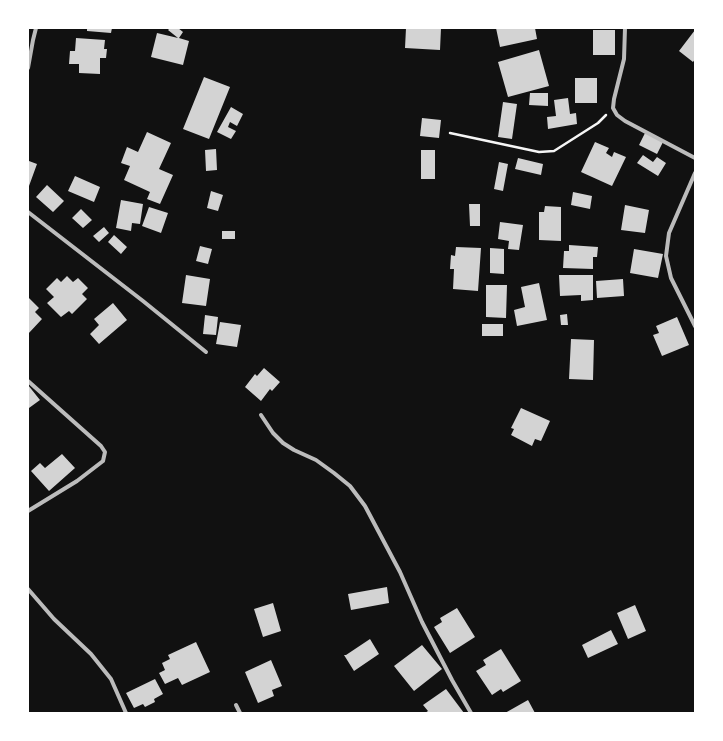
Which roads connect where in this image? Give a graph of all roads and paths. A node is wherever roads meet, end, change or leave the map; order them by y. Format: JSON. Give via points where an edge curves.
{"nodes":[{"id":1,"x":36,"y":28,"type":"edge"},
{"id":2,"x":625,"y":28,"type":"edge"},
{"id":3,"x":28,"y":68,"type":"edge"},
{"id":4,"x":613,"y":108,"type":"junction"},
{"id":5,"x":450,"y":133,"type":"dead end"},
{"id":6,"x":695,"y":158,"type":"edge"},
{"id":7,"x":695,"y":173,"type":"edge"},
{"id":8,"x":28,"y":212,"type":"edge"},
{"id":9,"x":695,"y":326,"type":"edge"},
{"id":10,"x":206,"y":352,"type":"dead end"},
{"id":11,"x":28,"y":381,"type":"edge"},
{"id":12,"x":261,"y":415,"type":"dead end"},
{"id":13,"x":28,"y":511,"type":"edge"},
{"id":14,"x":28,"y":589,"type":"edge"},
{"id":15,"x":236,"y":705,"type":"dead end"},
{"id":16,"x":126,"y":713,"type":"edge"},
{"id":17,"x":240,"y":713,"type":"edge"},
{"id":18,"x":472,"y":713,"type":"edge"}],
"edges":[{"from":1,"to":3,"type":"street"},
{"from":2,"to":4,"type":"street","via":[[624,60]]},
{"from":4,"to":5,"type":"path","via":[[598,123],[554,151],[539,152]]},
{"from":4,"to":6,"type":"street","via":[[625,121]]},
{"from":7,"to":9,"type":"street","via":[[669,233],[666,256],[671,278]]},
{"from":8,"to":10,"type":"street"},
{"from":11,"to":13,"type":"street","via":[[105,452],[103,461],[77,481]]},
{"from":12,"to":18,"type":"street","via":[[283,443],[316,460],[334,473],[350,486],[365,506],[400,572],[422,622]]},
{"from":14,"to":16,"type":"street","via":[[54,619],[91,654],[111,679]]},
{"from":15,"to":17,"type":"street"}]}
